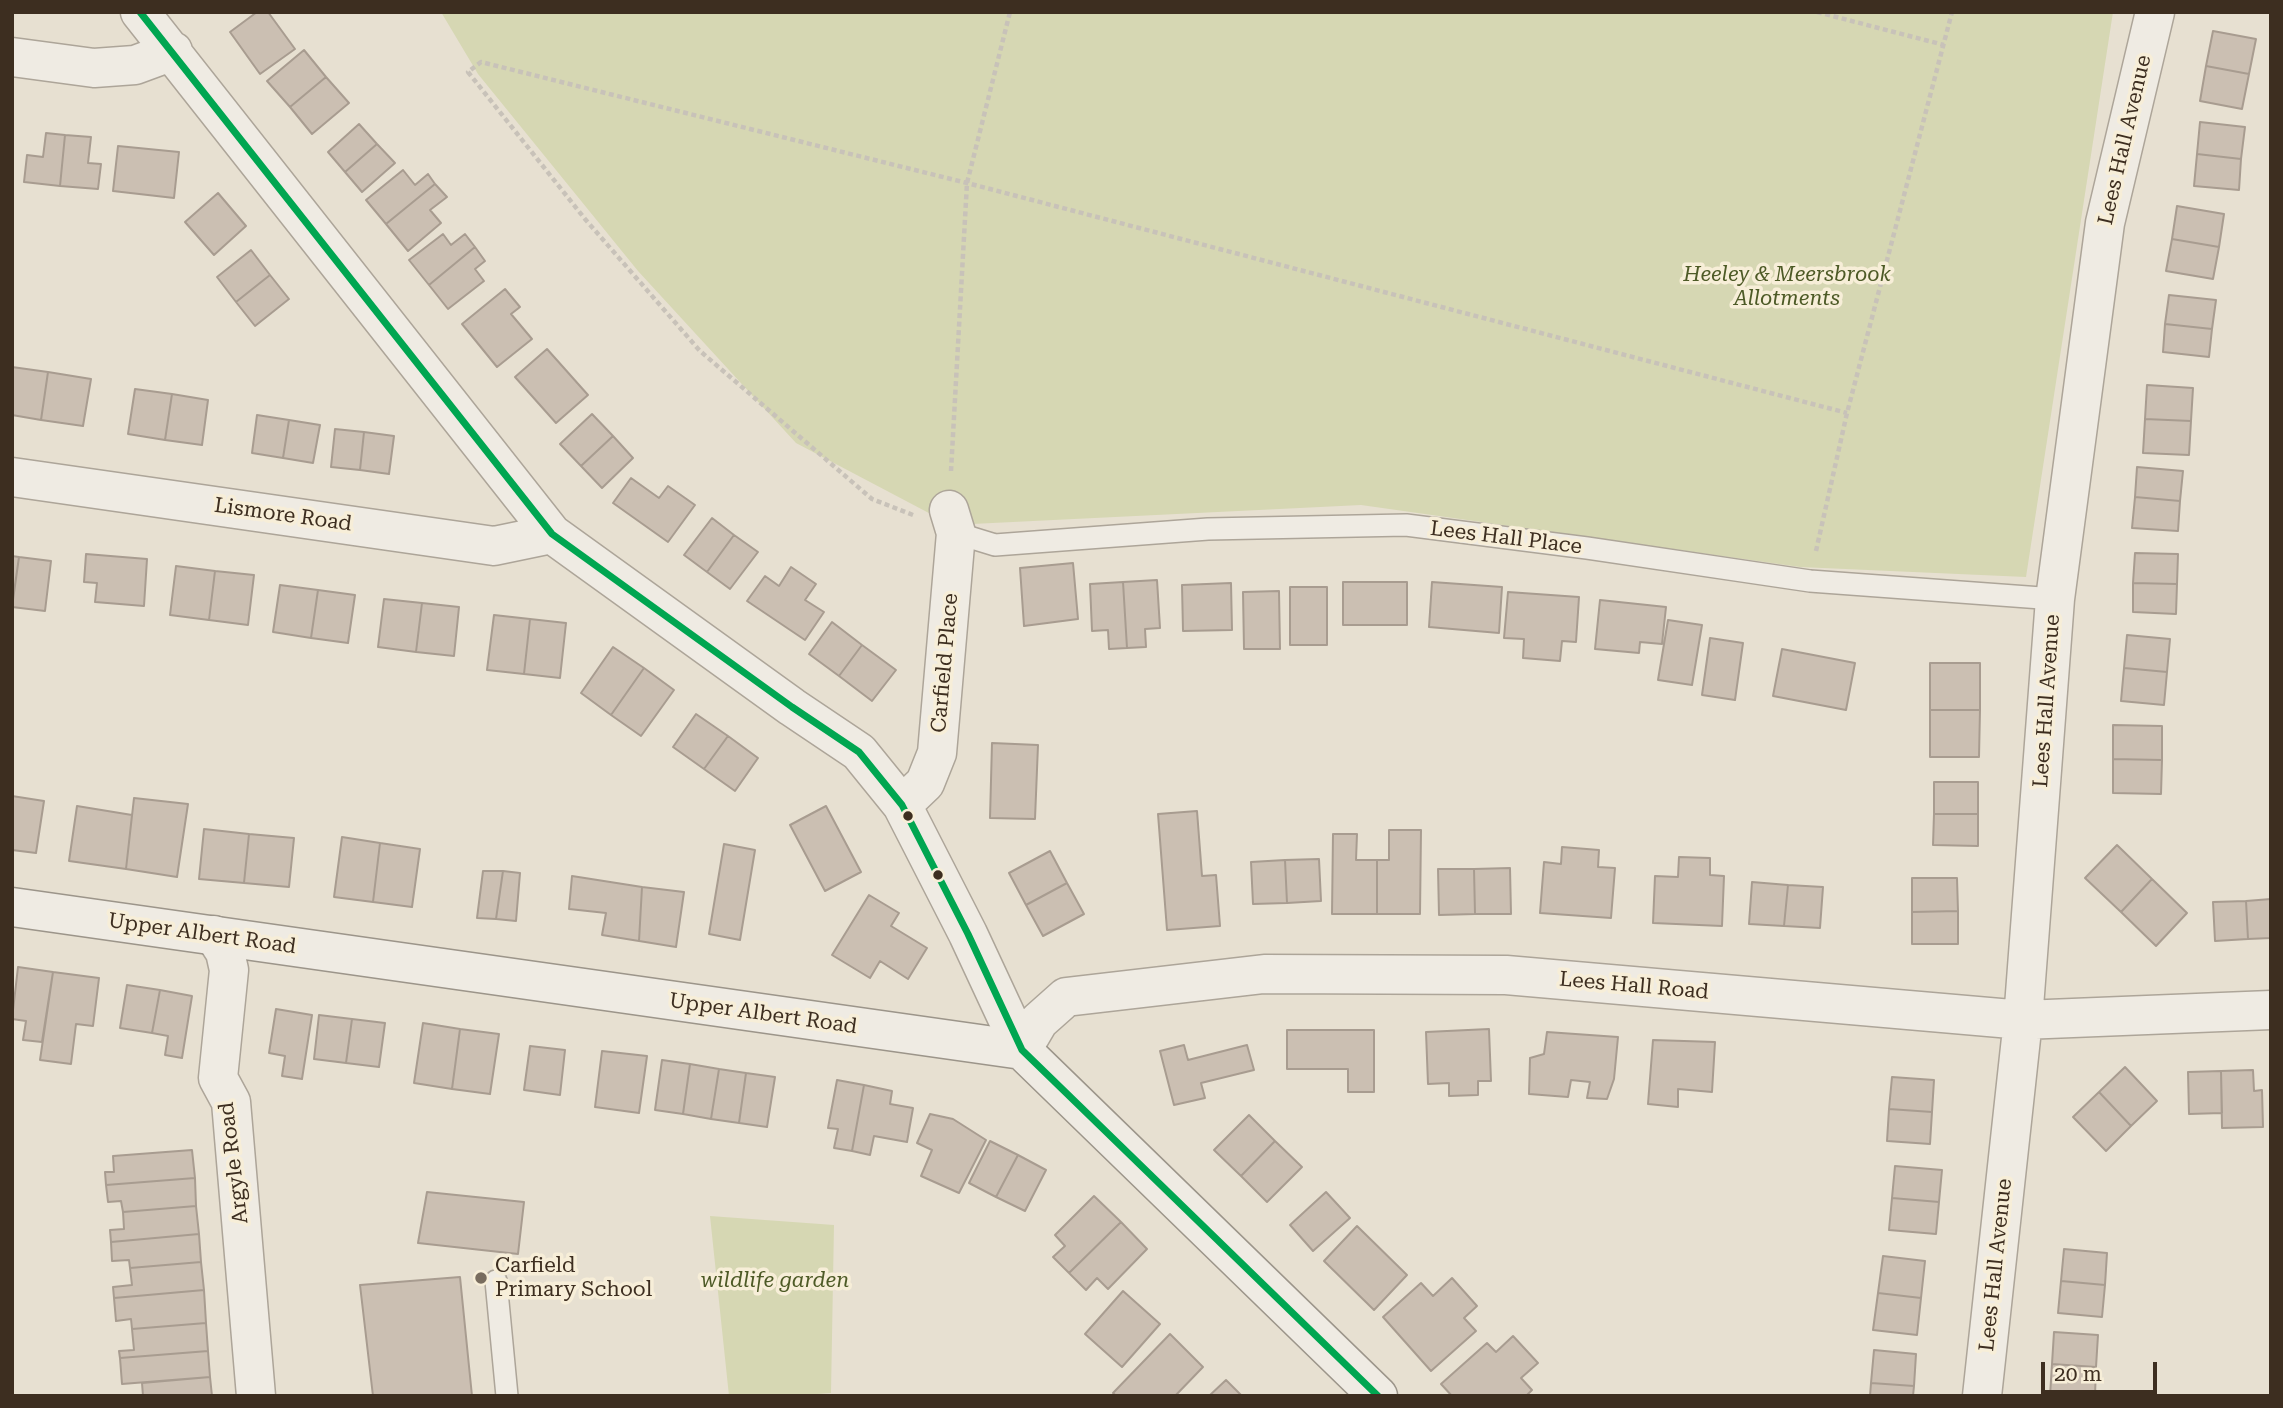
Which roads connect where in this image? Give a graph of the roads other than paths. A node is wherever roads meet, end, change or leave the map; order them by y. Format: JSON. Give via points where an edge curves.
{"nodes":[{"id":1,"x":141,"y":12,"type":"edge"},
{"id":2,"x":2155,"y":12,"type":"edge"},
{"id":3,"x":173,"y":51,"type":"junction"},
{"id":4,"x":12,"y":57,"type":"edge"},
{"id":5,"x":12,"y":477,"type":"edge"},
{"id":6,"x":952,"y":521,"type":"joint"},
{"id":7,"x":552,"y":534,"type":"junction"},
{"id":8,"x":2055,"y":599,"type":"junction"},
{"id":9,"x":902,"y":805,"type":"junction"},
{"id":10,"x":12,"y":907,"type":"edge"},
{"id":11,"x":214,"y":935,"type":"junction"},
{"id":12,"x":2271,"y":1010,"type":"edge"},
{"id":13,"x":2023,"y":1020,"type":"junction"},
{"id":14,"x":1022,"y":1050,"type":"junction"},
{"id":15,"x":496,"y":1280,"type":"dead end"},
{"id":16,"x":256,"y":1396,"type":"edge"},
{"id":17,"x":507,"y":1396,"type":"edge"},
{"id":18,"x":1378,"y":1396,"type":"edge"},
{"id":19,"x":1982,"y":1396,"type":"edge"}],
"edges":[{"from":1,"to":3,"type":"street"},
{"from":2,"to":8,"type":"street","name":"Lees Hall Avenue","via":[[2105,223]]},
{"from":3,"to":4,"type":"street","via":[[135,65],[94,68]]},
{"from":3,"to":7,"type":"street"},
{"from":5,"to":7,"type":"street","name":"Lismore Road","via":[[494,546]]},
{"from":6,"to":8,"type":"lane","name":"Lees Hall Place","via":[[995,545],[1208,528],[1406,525],[1810,581]]},
{"from":6,"to":9,"type":"street","name":"Carfield Place","via":[[937,753],[925,783]]},
{"from":7,"to":9,"type":"street","via":[[859,752]]},
{"from":8,"to":13,"type":"street","name":"Lees Hall Avenue"},
{"from":9,"to":14,"type":"street"},
{"from":10,"to":11,"type":"street","name":"Upper Albert Road"},
{"from":11,"to":14,"type":"street","name":"Upper Albert Road"},
{"from":11,"to":16,"type":"street","name":"Argyle Road","via":[[229,970],[218,1078],[231,1102]]},
{"from":12,"to":13,"type":"street","name":"Lees Hall Road"},
{"from":13,"to":14,"type":"street","name":"Lees Hall Road","via":[[1506,975],[1264,974],[1066,997],[1039,1021]]},
{"from":13,"to":19,"type":"street","name":"Lees Hall Avenue"},
{"from":14,"to":18,"type":"street"},
{"from":15,"to":17,"type":"lane"}]}
